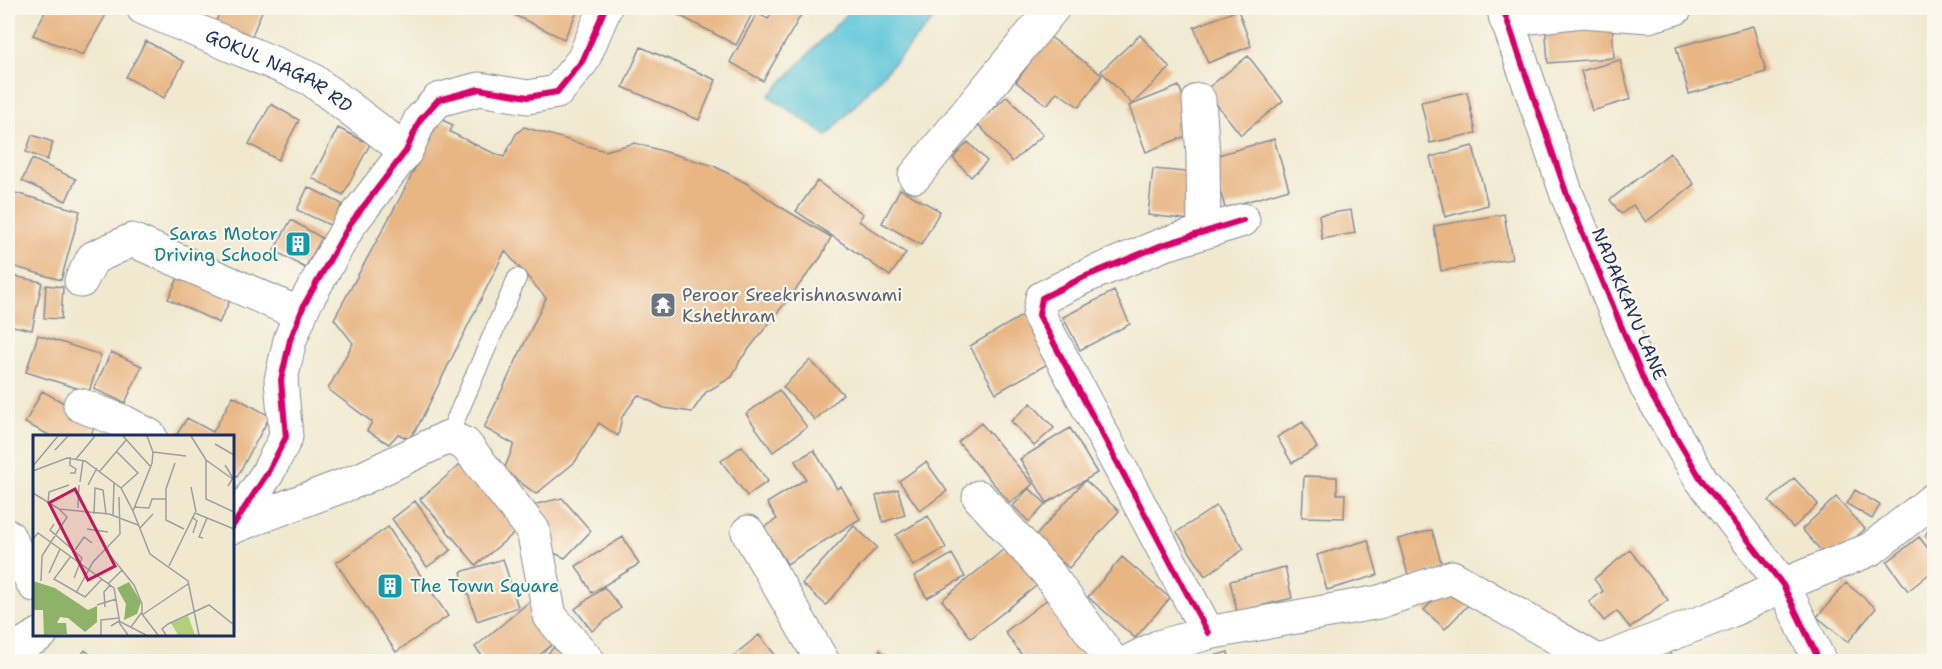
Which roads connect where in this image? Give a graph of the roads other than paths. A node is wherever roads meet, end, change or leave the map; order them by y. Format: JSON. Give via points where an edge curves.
{"nodes":[{"id":1,"x":605,"y":8,"type":"edge"},
{"id":2,"x":1053,"y":8,"type":"edge"},
{"id":3,"x":1676,"y":8,"type":"edge"},
{"id":4,"x":158,"y":10,"type":"edge"},
{"id":5,"x":1504,"y":14,"type":"edge"},
{"id":6,"x":1199,"y":100,"type":"dead end"},
{"id":7,"x":406,"y":151,"type":"junction"},
{"id":8,"x":915,"y":176,"type":"dead end"},
{"id":9,"x":1243,"y":220,"type":"dead end"},
{"id":10,"x":1204,"y":232,"type":"junction"},
{"id":11,"x":517,"y":278,"type":"dead end"},
{"id":12,"x":81,"y":281,"type":"dead end"},
{"id":13,"x":300,"y":314,"type":"junction"},
{"id":14,"x":80,"y":405,"type":"dead end"},
{"id":15,"x":148,"y":435,"type":"edge"},
{"id":16,"x":448,"y":437,"type":"junction"},
{"id":17,"x":244,"y":488,"type":"edge"},
{"id":18,"x":979,"y":497,"type":"dead end"},
{"id":19,"x":1935,"y":499,"type":"edge"},
{"id":20,"x":234,"y":527,"type":"edge"},
{"id":21,"x":748,"y":532,"type":"dead end"},
{"id":22,"x":8,"y":536,"type":"edge"},
{"id":23,"x":33,"y":583,"type":"edge"},
{"id":24,"x":1783,"y":585,"type":"junction"},
{"id":25,"x":1208,"y":633,"type":"junction"},
{"id":26,"x":38,"y":636,"type":"edge"},
{"id":27,"x":8,"y":653,"type":"edge"},
{"id":28,"x":589,"y":662,"type":"edge"},
{"id":29,"x":823,"y":662,"type":"edge"},
{"id":30,"x":1113,"y":662,"type":"edge"},
{"id":31,"x":1128,"y":662,"type":"edge"},
{"id":32,"x":1599,"y":662,"type":"edge"},
{"id":33,"x":1820,"y":662,"type":"edge"}],
"edges":[{"from":1,"to":7,"type":"street","via":[[584,60],[557,92],[528,97],[478,89],[438,100],[420,120]]},
{"from":2,"to":8,"type":"street"},
{"from":3,"to":5,"type":"street","via":[[1649,16],[1582,11]]},
{"from":4,"to":7,"type":"street","name":"GOKUL NAGAR RD","via":[[311,79]]},
{"from":5,"to":24,"type":"street","name":"NADAKKAVU LANE","via":[[1567,195],[1646,386],[1701,479]]},
{"from":6,"to":10,"type":"street"},
{"from":7,"to":13,"type":"street","via":[[350,224]]},
{"from":9,"to":10,"type":"street"},
{"from":10,"to":25,"type":"street","via":[[1162,245],[1067,285],[1042,298],[1039,315]]},
{"from":11,"to":16,"type":"lane"},
{"from":12,"to":13,"type":"street","via":[[93,258],[132,240]]},
{"from":13,"to":17,"type":"street","via":[[281,380],[286,437]]},
{"from":14,"to":15,"type":"street"},
{"from":16,"to":20,"type":"street","via":[[361,479]]},
{"from":16,"to":28,"type":"street","via":[[465,444],[533,530],[550,616]]},
{"from":17,"to":20,"type":"street"},
{"from":18,"to":30,"type":"street","via":[[1048,573]]},
{"from":19,"to":24,"type":"street","via":[[1871,549]]},
{"from":21,"to":29,"type":"street"},
{"from":22,"to":23,"type":"street"},
{"from":24,"to":32,"type":"street","via":[[1728,612]]},
{"from":24,"to":33,"type":"street","name":"NADAKKAVU LANE"},
{"from":25,"to":31,"type":"street","via":[[1158,647]]},
{"from":25,"to":32,"type":"street","via":[[1379,602],[1452,577]]},
{"from":26,"to":27,"type":"street"}]}
